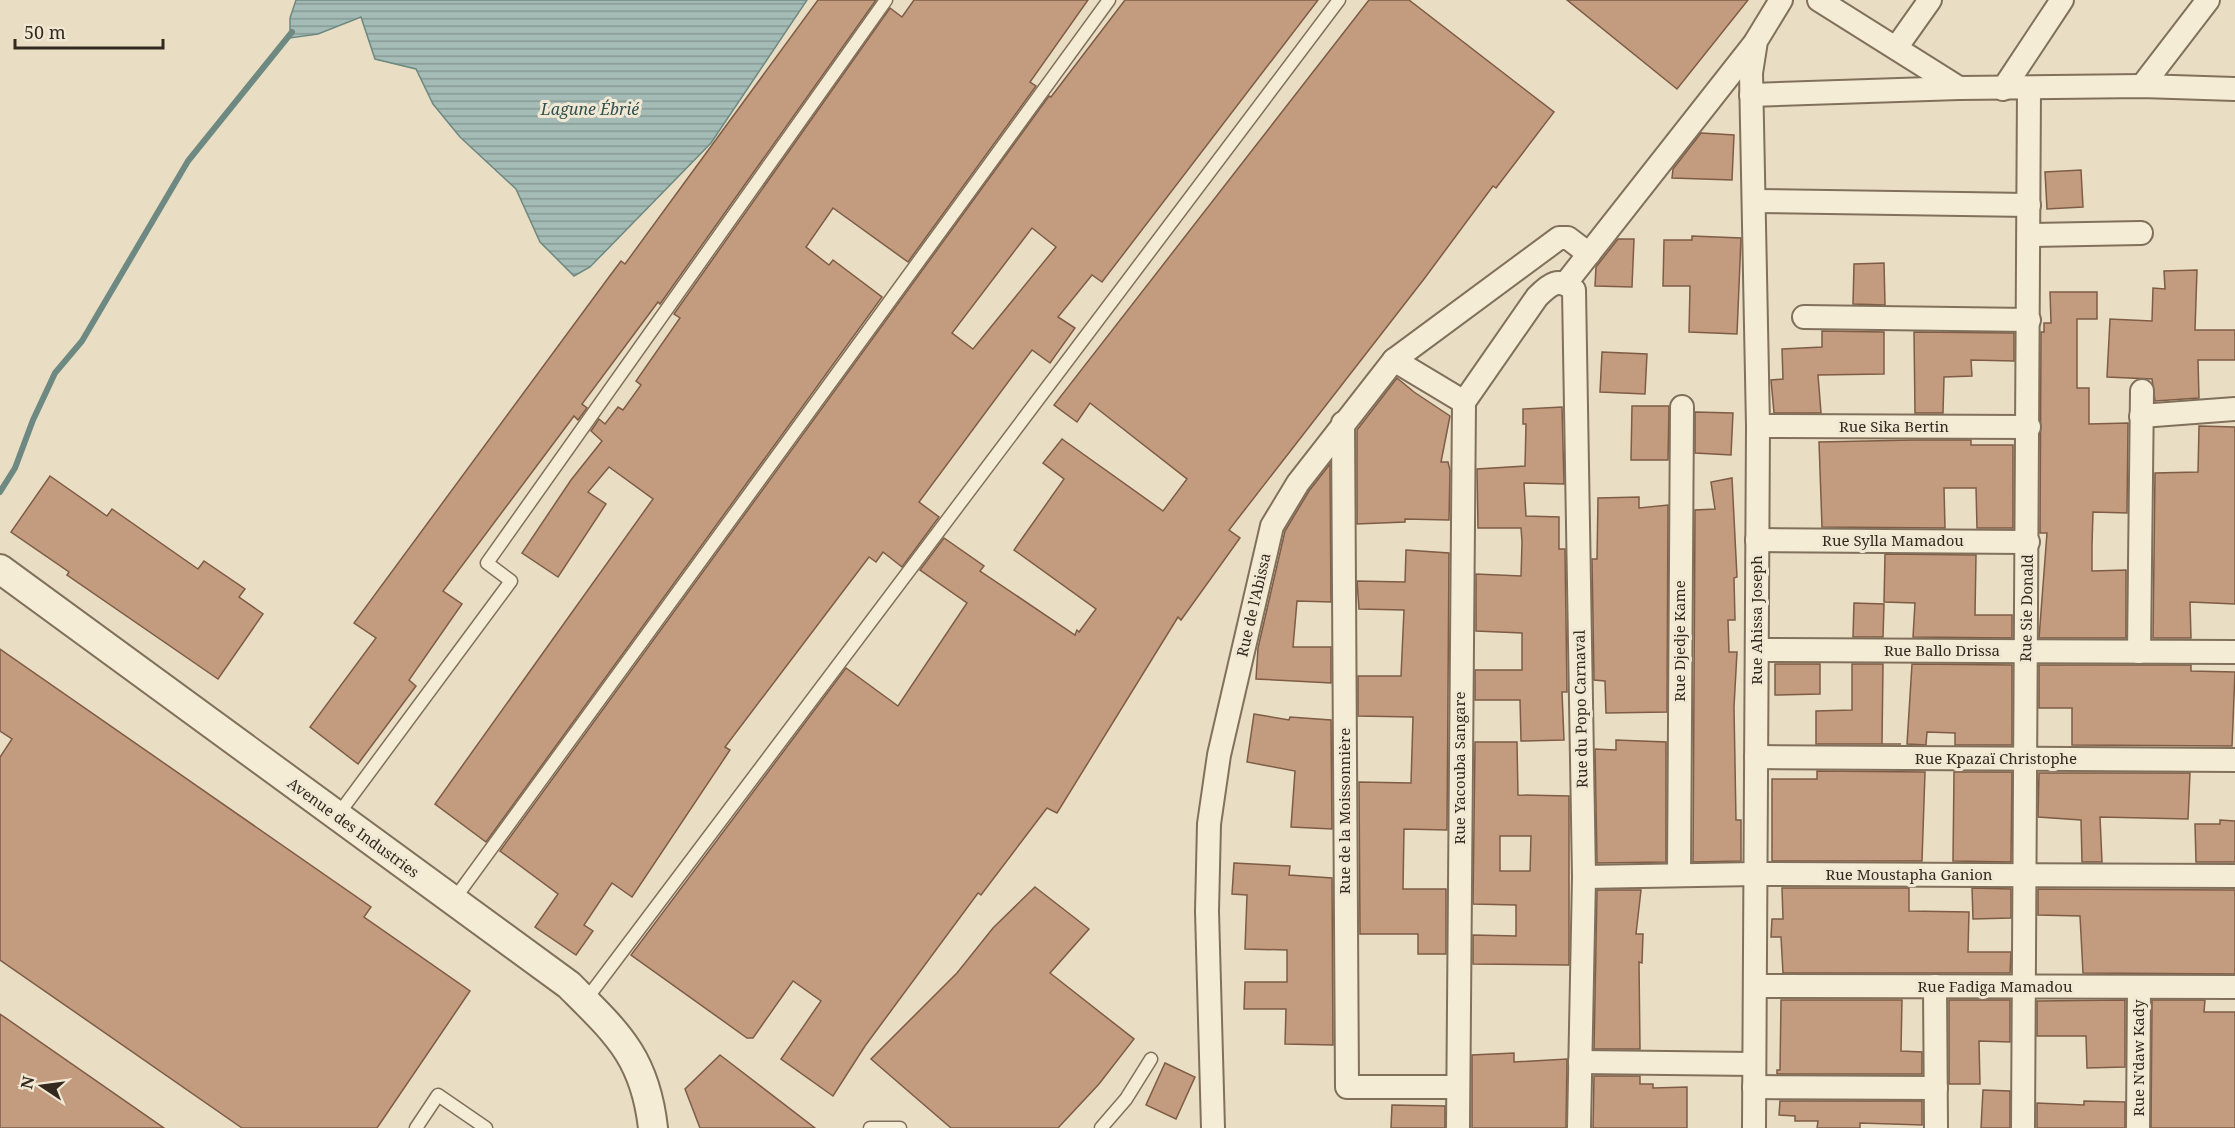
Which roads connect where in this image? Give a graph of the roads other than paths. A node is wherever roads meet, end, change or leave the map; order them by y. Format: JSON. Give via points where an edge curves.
{"nodes":[{"id":1,"x":886,"y":0,"type":"edge"},
{"id":2,"x":1109,"y":0,"type":"edge"},
{"id":3,"x":1339,"y":0,"type":"edge"},
{"id":4,"x":1781,"y":0,"type":"edge"},
{"id":5,"x":1819,"y":0,"type":"edge"},
{"id":6,"x":1930,"y":0,"type":"edge"},
{"id":7,"x":2062,"y":0,"type":"edge"},
{"id":8,"x":2208,"y":0,"type":"edge"},
{"id":9,"x":1756,"y":41,"type":"junction"},
{"id":10,"x":1896,"y":48,"type":"junction"},
{"id":11,"x":2142,"y":86,"type":"junction"},
{"id":12,"x":1959,"y":88,"type":"junction"},
{"id":13,"x":2003,"y":88,"type":"junction"},
{"id":14,"x":2029,"y":88,"type":"junction"},
{"id":15,"x":2235,"y":90,"type":"edge"},
{"id":16,"x":1751,"y":104,"type":"junction"},
{"id":17,"x":1755,"y":201,"type":"junction"},
{"id":18,"x":2029,"y":206,"type":"junction"},
{"id":19,"x":2141,"y":233,"type":"dead end"},
{"id":20,"x":2029,"y":235,"type":"junction"},
{"id":21,"x":1589,"y":254,"type":"junction"},
{"id":22,"x":1570,"y":287,"type":"junction"},
{"id":23,"x":1804,"y":317,"type":"dead end"},
{"id":24,"x":2029,"y":320,"type":"junction"},
{"id":25,"x":1394,"y":360,"type":"junction"},
{"id":26,"x":2142,"y":392,"type":"dead end"},
{"id":27,"x":1465,"y":405,"type":"junction"},
{"id":28,"x":1682,"y":407,"type":"dead end"},
{"id":29,"x":2235,"y":409,"type":"edge"},
{"id":30,"x":2141,"y":416,"type":"junction"},
{"id":31,"x":1343,"y":423,"type":"junction"},
{"id":32,"x":1758,"y":426,"type":"junction"},
{"id":33,"x":2029,"y":427,"type":"junction"},
{"id":34,"x":1757,"y":540,"type":"junction"},
{"id":35,"x":2028,"y":542,"type":"junction"},
{"id":36,"x":0,"y":569,"type":"edge"},
{"id":37,"x":1757,"y":650,"type":"junction"},
{"id":38,"x":2026,"y":651,"type":"junction"},
{"id":39,"x":2139,"y":652,"type":"junction"},
{"id":40,"x":2235,"y":652,"type":"edge"},
{"id":41,"x":1756,"y":757,"type":"junction"},
{"id":42,"x":2026,"y":759,"type":"junction"},
{"id":43,"x":2235,"y":760,"type":"edge"},
{"id":44,"x":337,"y":816,"type":"junction"},
{"id":45,"x":1755,"y":874,"type":"junction"},
{"id":46,"x":1679,"y":875,"type":"junction"},
{"id":47,"x":2025,"y":875,"type":"junction"},
{"id":48,"x":2235,"y":876,"type":"edge"},
{"id":49,"x":1584,"y":877,"type":"junction"},
{"id":50,"x":453,"y":901,"type":"junction"},
{"id":51,"x":1755,"y":986,"type":"junction"},
{"id":52,"x":1935,"y":987,"type":"junction"},
{"id":53,"x":2024,"y":987,"type":"junction"},
{"id":54,"x":2139,"y":987,"type":"junction"},
{"id":55,"x":2235,"y":987,"type":"edge"},
{"id":56,"x":585,"y":1001,"type":"junction"},
{"id":57,"x":1151,"y":1059,"type":"dead end"},
{"id":58,"x":1580,"y":1062,"type":"junction"},
{"id":59,"x":1754,"y":1075,"type":"junction"},
{"id":60,"x":1458,"y":1088,"type":"junction"},
{"id":61,"x":1936,"y":1088,"type":"junction"},
{"id":62,"x":416,"y":1128,"type":"edge"},
{"id":63,"x":486,"y":1128,"type":"edge"},
{"id":64,"x":653,"y":1128,"type":"edge"},
{"id":65,"x":870,"y":1128,"type":"edge"},
{"id":66,"x":900,"y":1128,"type":"edge"},
{"id":67,"x":1101,"y":1128,"type":"edge"},
{"id":68,"x":1213,"y":1128,"type":"edge"},
{"id":69,"x":1458,"y":1128,"type":"edge"},
{"id":70,"x":1579,"y":1128,"type":"edge"},
{"id":71,"x":1754,"y":1128,"type":"edge"},
{"id":72,"x":1936,"y":1128,"type":"edge"},
{"id":73,"x":2023,"y":1128,"type":"edge"},
{"id":74,"x":2138,"y":1128,"type":"edge"}],
"edges":[{"from":1,"to":44,"type":"lane","via":[[487,563],[511,581]]},
{"from":2,"to":50,"type":"lane"},
{"from":3,"to":56,"type":"lane"},
{"from":4,"to":9,"type":"street"},
{"from":5,"to":10,"type":"street"},
{"from":6,"to":10,"type":"street"},
{"from":7,"to":13,"type":"street"},
{"from":8,"to":11,"type":"street"},
{"from":9,"to":16,"type":"street","name":"Rue Ahissa Joseph"},
{"from":9,"to":21,"type":"street"},
{"from":10,"to":12,"type":"street"},
{"from":11,"to":14,"type":"street"},
{"from":11,"to":15,"type":"street"},
{"from":12,"to":13,"type":"street"},
{"from":12,"to":16,"type":"street"},
{"from":13,"to":14,"type":"street"},
{"from":14,"to":18,"type":"street","name":"Rue Sie Donald"},
{"from":16,"to":17,"type":"street","name":"Rue Ahissa Joseph"},
{"from":17,"to":18,"type":"street"},
{"from":17,"to":32,"type":"street","name":"Rue Ahissa Joseph"},
{"from":18,"to":20,"type":"street","name":"Rue Sie Donald"},
{"from":19,"to":20,"type":"street"},
{"from":20,"to":24,"type":"street","name":"Rue Sie Donald"},
{"from":21,"to":22,"type":"street"},
{"from":21,"to":25,"type":"street","name":"Rue de l'Abissa","via":[[1568,238],[1559,237]]},
{"from":22,"to":27,"type":"street","via":[[1550,284],[1538,297]]},
{"from":22,"to":49,"type":"street","name":"Rue du Popo Carnaval"},
{"from":23,"to":24,"type":"street"},
{"from":24,"to":33,"type":"street","name":"Rue Sie Donald"},
{"from":25,"to":27,"type":"street"},
{"from":25,"to":31,"type":"street","name":"Rue de l'Abissa"},
{"from":26,"to":30,"type":"street"},
{"from":27,"to":60,"type":"street","name":"Rue Yacouba Sangare"},
{"from":28,"to":46,"type":"street","name":"Rue Djedje Kame"},
{"from":29,"to":30,"type":"street"},
{"from":30,"to":39,"type":"street"},
{"from":31,"to":60,"type":"street","name":"Rue de la Moissonnière","via":[[1347,1086]]},
{"from":31,"to":68,"type":"street","name":"Rue de l'Abissa","via":[[1272,526],[1219,755],[1209,824],[1207,911]]},
{"from":32,"to":33,"type":"street","name":"Rue Sika Bertin"},
{"from":32,"to":34,"type":"street","name":"Rue Ahissa Joseph"},
{"from":33,"to":35,"type":"street","name":"Rue Sie Donald"},
{"from":34,"to":35,"type":"street","name":"Rue Sylla Mamadou"},
{"from":34,"to":37,"type":"street","name":"Rue Ahissa Joseph"},
{"from":35,"to":38,"type":"street","name":"Rue Sie Donald"},
{"from":36,"to":44,"type":"street","name":"Avenue des Industries"},
{"from":37,"to":38,"type":"street","name":"Rue Ballo Drissa"},
{"from":37,"to":41,"type":"street","name":"Rue Ahissa Joseph"},
{"from":38,"to":39,"type":"street","name":"Rue Ballo Drissa"},
{"from":38,"to":42,"type":"street","name":"Rue Sie Donald"},
{"from":39,"to":40,"type":"street","name":"Rue Ballo Drissa"},
{"from":41,"to":42,"type":"street","name":"Rue Kpazaï Christophe"},
{"from":41,"to":45,"type":"street","name":"Rue Ahissa Joseph"},
{"from":42,"to":43,"type":"street","name":"Rue Kpazaï Christophe"},
{"from":42,"to":47,"type":"street","name":"Rue Sie Donald"},
{"from":44,"to":50,"type":"street","name":"Avenue des Industries"},
{"from":45,"to":46,"type":"street","name":"Rue Moustapha Ganion"},
{"from":45,"to":47,"type":"street","name":"Rue Moustapha Ganion"},
{"from":45,"to":51,"type":"street","name":"Rue Ahissa Joseph"},
{"from":46,"to":49,"type":"street","name":"Rue Moustapha Ganion"},
{"from":47,"to":48,"type":"street","name":"Rue Moustapha Ganion"},
{"from":47,"to":53,"type":"street","name":"Rue Sie Donald"},
{"from":49,"to":58,"type":"street","name":"Rue du Popo Carnaval"},
{"from":50,"to":56,"type":"street","name":"Avenue des Industries"},
{"from":51,"to":52,"type":"street","name":"Rue Fadiga Mamadou"},
{"from":51,"to":59,"type":"street","name":"Rue Ahissa Joseph"},
{"from":52,"to":53,"type":"street","name":"Rue Fadiga Mamadou"},
{"from":52,"to":61,"type":"street"},
{"from":53,"to":54,"type":"street","name":"Rue Fadiga Mamadou"},
{"from":53,"to":73,"type":"street","name":"Rue Sie Donald"},
{"from":54,"to":55,"type":"street","name":"Rue Fadiga Mamadou"},
{"from":54,"to":74,"type":"street","name":"Rue N'daw Kady"},
{"from":56,"to":64,"type":"street","name":"Avenue des Industries","via":[[610,1026],[639,1067]]},
{"from":57,"to":67,"type":"lane","via":[[1126,1099]]},
{"from":58,"to":59,"type":"street"},
{"from":58,"to":70,"type":"street","name":"Rue du Popo Carnaval"},
{"from":59,"to":61,"type":"street"},
{"from":59,"to":71,"type":"street","name":"Rue Ahissa Joseph"},
{"from":60,"to":69,"type":"street","name":"Rue Yacouba Sangare"},
{"from":61,"to":72,"type":"street"},
{"from":62,"to":63,"type":"lane","via":[[438,1095]]},
{"from":65,"to":66,"type":"lane"}]}
